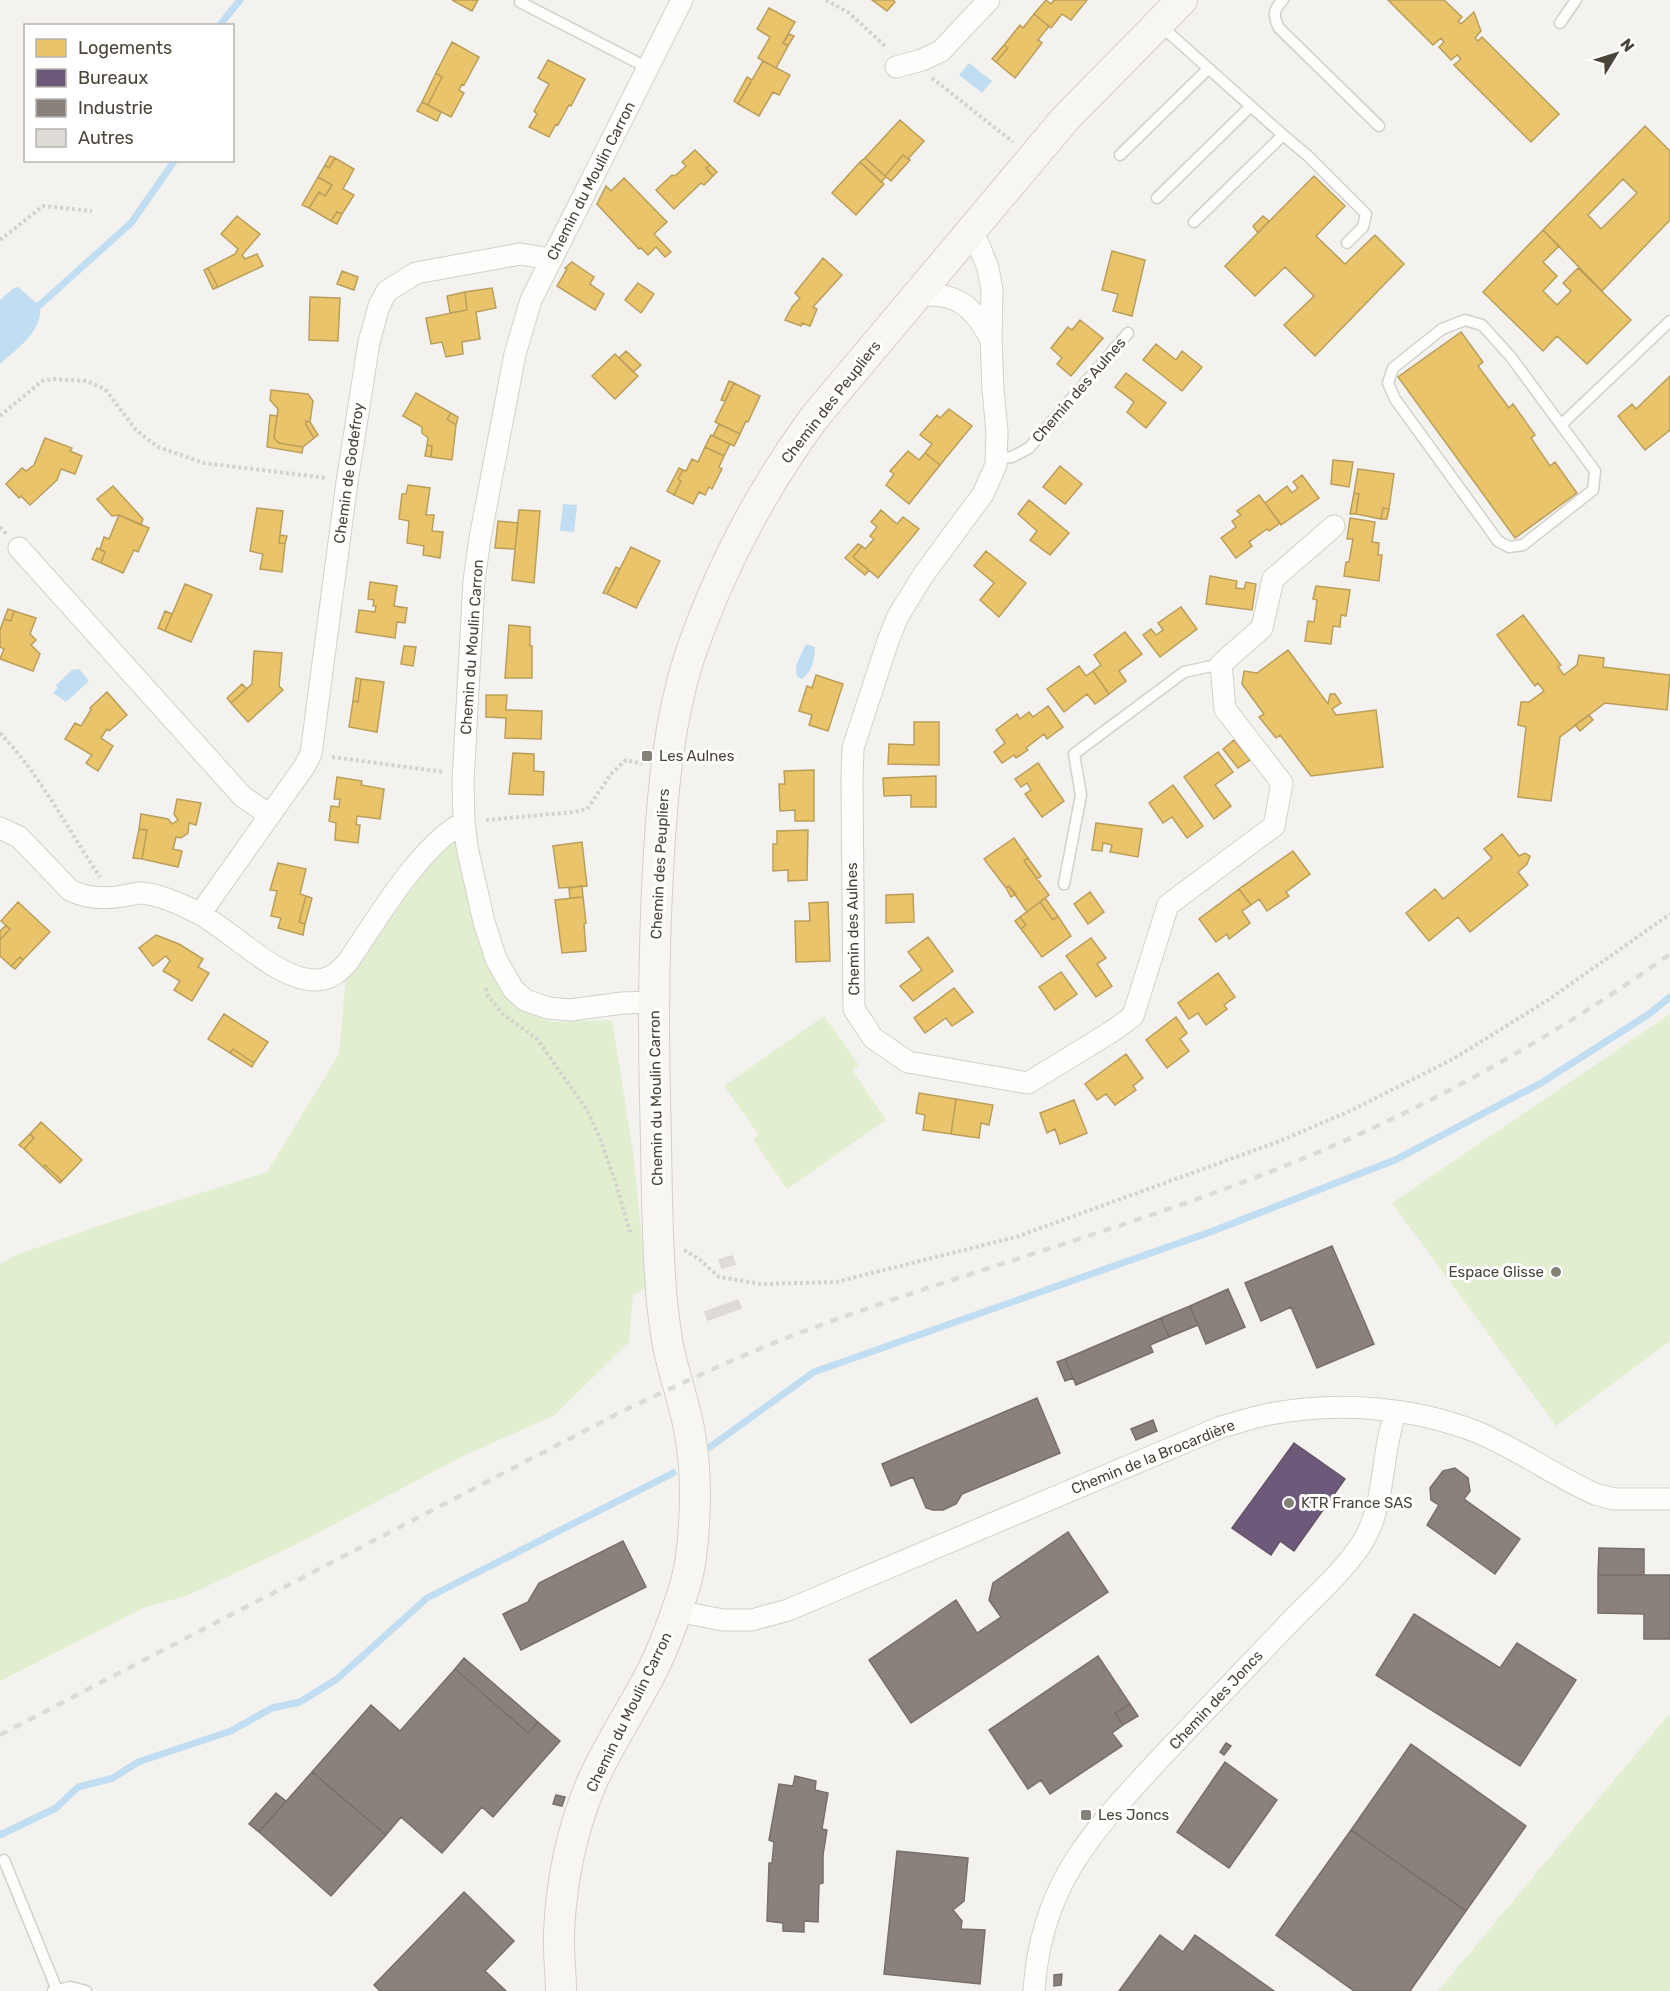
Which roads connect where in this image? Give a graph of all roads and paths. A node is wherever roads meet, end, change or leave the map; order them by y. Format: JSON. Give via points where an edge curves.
{"nodes":[{"id":1,"x":682,"y":0,"type":"edge"},
{"id":2,"x":826,"y":0,"type":"edge"},
{"id":3,"x":989,"y":0,"type":"edge"},
{"id":4,"x":1182,"y":0,"type":"edge"},
{"id":5,"x":1283,"y":0,"type":"edge"},
{"id":6,"x":1576,"y":0,"type":"edge"},
{"id":7,"x":520,"y":2,"type":"dead end"},
{"id":8,"x":1158,"y":23,"type":"junction"},
{"id":9,"x":1560,"y":23,"type":"dead end"},
{"id":10,"x":896,"y":67,"type":"junction"},
{"id":11,"x":648,"y":68,"type":"junction"},
{"id":12,"x":1208,"y":69,"type":"junction"},
{"id":13,"x":1251,"y":106,"type":"junction"},
{"id":14,"x":1379,"y":126,"type":"dead end"},
{"id":15,"x":1283,"y":135,"type":"junction"},
{"id":16,"x":1021,"y":148,"type":"dead end"},
{"id":17,"x":1119,"y":155,"type":"dead end"},
{"id":18,"x":1157,"y":198,"type":"dead end"},
{"id":19,"x":92,"y":211,"type":"dead end"},
{"id":20,"x":1194,"y":222,"type":"dead end"},
{"id":21,"x":968,"y":235,"type":"junction"},
{"id":22,"x":0,"y":240,"type":"edge"},
{"id":23,"x":1347,"y":243,"type":"dead end"},
{"id":24,"x":551,"y":259,"type":"junction"},
{"id":25,"x":916,"y":296,"type":"junction"},
{"id":26,"x":1670,"y":321,"type":"edge"},
{"id":27,"x":1128,"y":333,"type":"dead end"},
{"id":28,"x":991,"y":338,"type":"junction"},
{"id":29,"x":0,"y":416,"type":"edge"},
{"id":30,"x":1561,"y":425,"type":"junction"},
{"id":31,"x":997,"y":458,"type":"junction"},
{"id":32,"x":347,"y":482,"type":"junction"},
{"id":33,"x":1334,"y":526,"type":"dead end"},
{"id":34,"x":19,"y":548,"type":"dead end"},
{"id":35,"x":1221,"y":664,"type":"junction"},
{"id":36,"x":0,"y":733,"type":"edge"},
{"id":37,"x":311,"y":754,"type":"junction"},
{"id":38,"x":652,"y":765,"type":"dead end"},
{"id":39,"x":447,"y":772,"type":"dead end"},
{"id":40,"x":270,"y":815,"type":"junction"},
{"id":41,"x":472,"y":822,"type":"junction"},
{"id":42,"x":0,"y":828,"type":"edge"},
{"id":43,"x":1064,"y":884,"type":"dead end"},
{"id":44,"x":113,"y":898,"type":"junction"},
{"id":45,"x":200,"y":914,"type":"junction"},
{"id":46,"x":1670,"y":914,"type":"edge"},
{"id":47,"x":485,"y":985,"type":"dead end"},
{"id":48,"x":654,"y":1002,"type":"junction"},
{"id":49,"x":635,"y":1240,"type":"dead end"},
{"id":50,"x":683,"y":1250,"type":"dead end"},
{"id":51,"x":1395,"y":1411,"type":"junction"},
{"id":52,"x":1670,"y":1499,"type":"edge"},
{"id":53,"x":677,"y":1611,"type":"junction"},
{"id":54,"x":4,"y":1860,"type":"dead end"},
{"id":55,"x":55,"y":1990,"type":"edge"},
{"id":56,"x":87,"y":1991,"type":"edge"},
{"id":57,"x":561,"y":1991,"type":"edge"},
{"id":58,"x":1034,"y":1991,"type":"edge"}],
"edges":[{"from":1,"to":11,"type":"street","name":"Chemin du Moulin Carron"},
{"from":2,"to":10,"type":"path","via":[[849,13],[883,44]]},
{"from":3,"to":10,"type":"street","via":[[941,51]]},
{"from":4,"to":8,"type":"street","name":"Chemin des Peupliers"},
{"from":5,"to":14,"type":"lane","via":[[1275,8],[1279,28]]},
{"from":6,"to":9,"type":"lane"},
{"from":7,"to":11,"type":"lane"},
{"from":8,"to":12,"type":"lane"},
{"from":8,"to":21,"type":"street","name":"Chemin des Peupliers","via":[[1065,119]]},
{"from":10,"to":16,"type":"path","via":[[931,77]]},
{"from":11,"to":24,"type":"street","name":"Chemin du Moulin Carron"},
{"from":12,"to":13,"type":"lane"},
{"from":12,"to":17,"type":"lane"},
{"from":13,"to":15,"type":"lane"},
{"from":13,"to":18,"type":"lane"},
{"from":15,"to":20,"type":"lane"},
{"from":15,"to":23,"type":"lane","via":[[1366,214],[1363,226]]},
{"from":19,"to":22,"type":"path","via":[[43,206]]},
{"from":21,"to":25,"type":"street","name":"Chemin des Peupliers"},
{"from":21,"to":28,"type":"street","name":"Chemin des Aulnes","via":[[978,243],[988,268],[992,290]]},
{"from":24,"to":32,"type":"street","name":"Chemin de Godefroy","via":[[520,254],[416,273],[387,291],[369,342]]},
{"from":24,"to":41,"type":"street","name":"Chemin du Moulin Carron","via":[[531,300],[515,354],[480,538],[463,781]]},
{"from":25,"to":28,"type":"street","via":[[935,294],[958,299],[981,320]]},
{"from":25,"to":48,"type":"street","name":"Chemin des Peupliers","via":[[789,452],[720,575],[688,661],[665,773]]},
{"from":26,"to":30,"type":"lane"},
{"from":27,"to":31,"type":"lane","name":"Chemin des Aulnes","via":[[1029,448],[1011,457]]},
{"from":28,"to":31,"type":"street","name":"Chemin des Aulnes"},
{"from":29,"to":32,"type":"path","via":[[42,381],[86,381],[105,388],[136,430],[158,447],[204,462]]},
{"from":30,"to":30,"type":"lane","via":[[1482,325],[1465,320],[1442,329],[1401,361],[1393,368],[1388,383],[1395,399],[1498,541],[1509,547],[1522,545],[1593,490],[1595,471]]},
{"from":31,"to":35,"type":"street","name":"Chemin des Aulnes","via":[[982,494],[898,616],[853,748],[854,1009],[873,1038],[908,1062],[1028,1083],[1133,1016],[1168,905],[1274,826],[1282,783],[1226,709]]},
{"from":32,"to":37,"type":"street","name":"Chemin de Godefroy"},
{"from":33,"to":35,"type":"street","via":[[1273,579],[1262,628]]},
{"from":34,"to":40,"type":"street","via":[[243,797]]},
{"from":35,"to":43,"type":"lane","via":[[1184,672],[1074,754],[1081,795]]},
{"from":36,"to":44,"type":"path","via":[[51,797]]},
{"from":37,"to":39,"type":"path"},
{"from":37,"to":40,"type":"street","name":"Chemin de Godefroy"},
{"from":38,"to":41,"type":"path","via":[[626,760],[587,808]]},
{"from":40,"to":45,"type":"street","name":"Chemin de Godefroy"},
{"from":41,"to":45,"type":"street","via":[[450,830],[412,871],[347,963],[328,978],[306,980],[282,971]]},
{"from":41,"to":48,"type":"street","name":"Chemin du Moulin Carron","via":[[472,871],[484,922],[496,959],[513,989],[525,1000],[548,1008],[571,1010],[622,1002]]},
{"from":42,"to":44,"type":"street","via":[[19,837],[70,890],[90,898]]},
{"from":44,"to":45,"type":"street","via":[[140,893]]},
{"from":46,"to":50,"type":"path","via":[[1548,1000],[1453,1059],[1352,1110],[1280,1141],[1016,1237],[836,1282],[761,1284],[719,1277]]},
{"from":47,"to":49,"type":"path","via":[[488,996],[503,1014],[537,1039],[587,1110]]},
{"from":48,"to":53,"type":"street","name":"Chemin du Moulin Carron","via":[[661,1291],[668,1347],[690,1431],[695,1478],[690,1564]]},
{"from":51,"to":52,"type":"street","name":"Chemin de la Brocardière","via":[[1478,1432],[1595,1494],[1614,1499]]},
{"from":51,"to":53,"type":"street","name":"Chemin de la Brocardière","via":[[1316,1408],[1268,1414],[1221,1427],[788,1610],[752,1620],[723,1620]]},
{"from":51,"to":58,"type":"street","name":"Chemin des Joncs","via":[[1374,1520],[1364,1539],[1339,1571],[1091,1835],[1071,1865],[1044,1927]]},
{"from":53,"to":57,"type":"street","name":"Chemin du Moulin Carron","via":[[652,1671],[589,1789],[576,1830],[562,1902]]},
{"from":54,"to":55,"type":"lane"},
{"from":55,"to":56,"type":"lane","via":[[71,1987]]}]}
